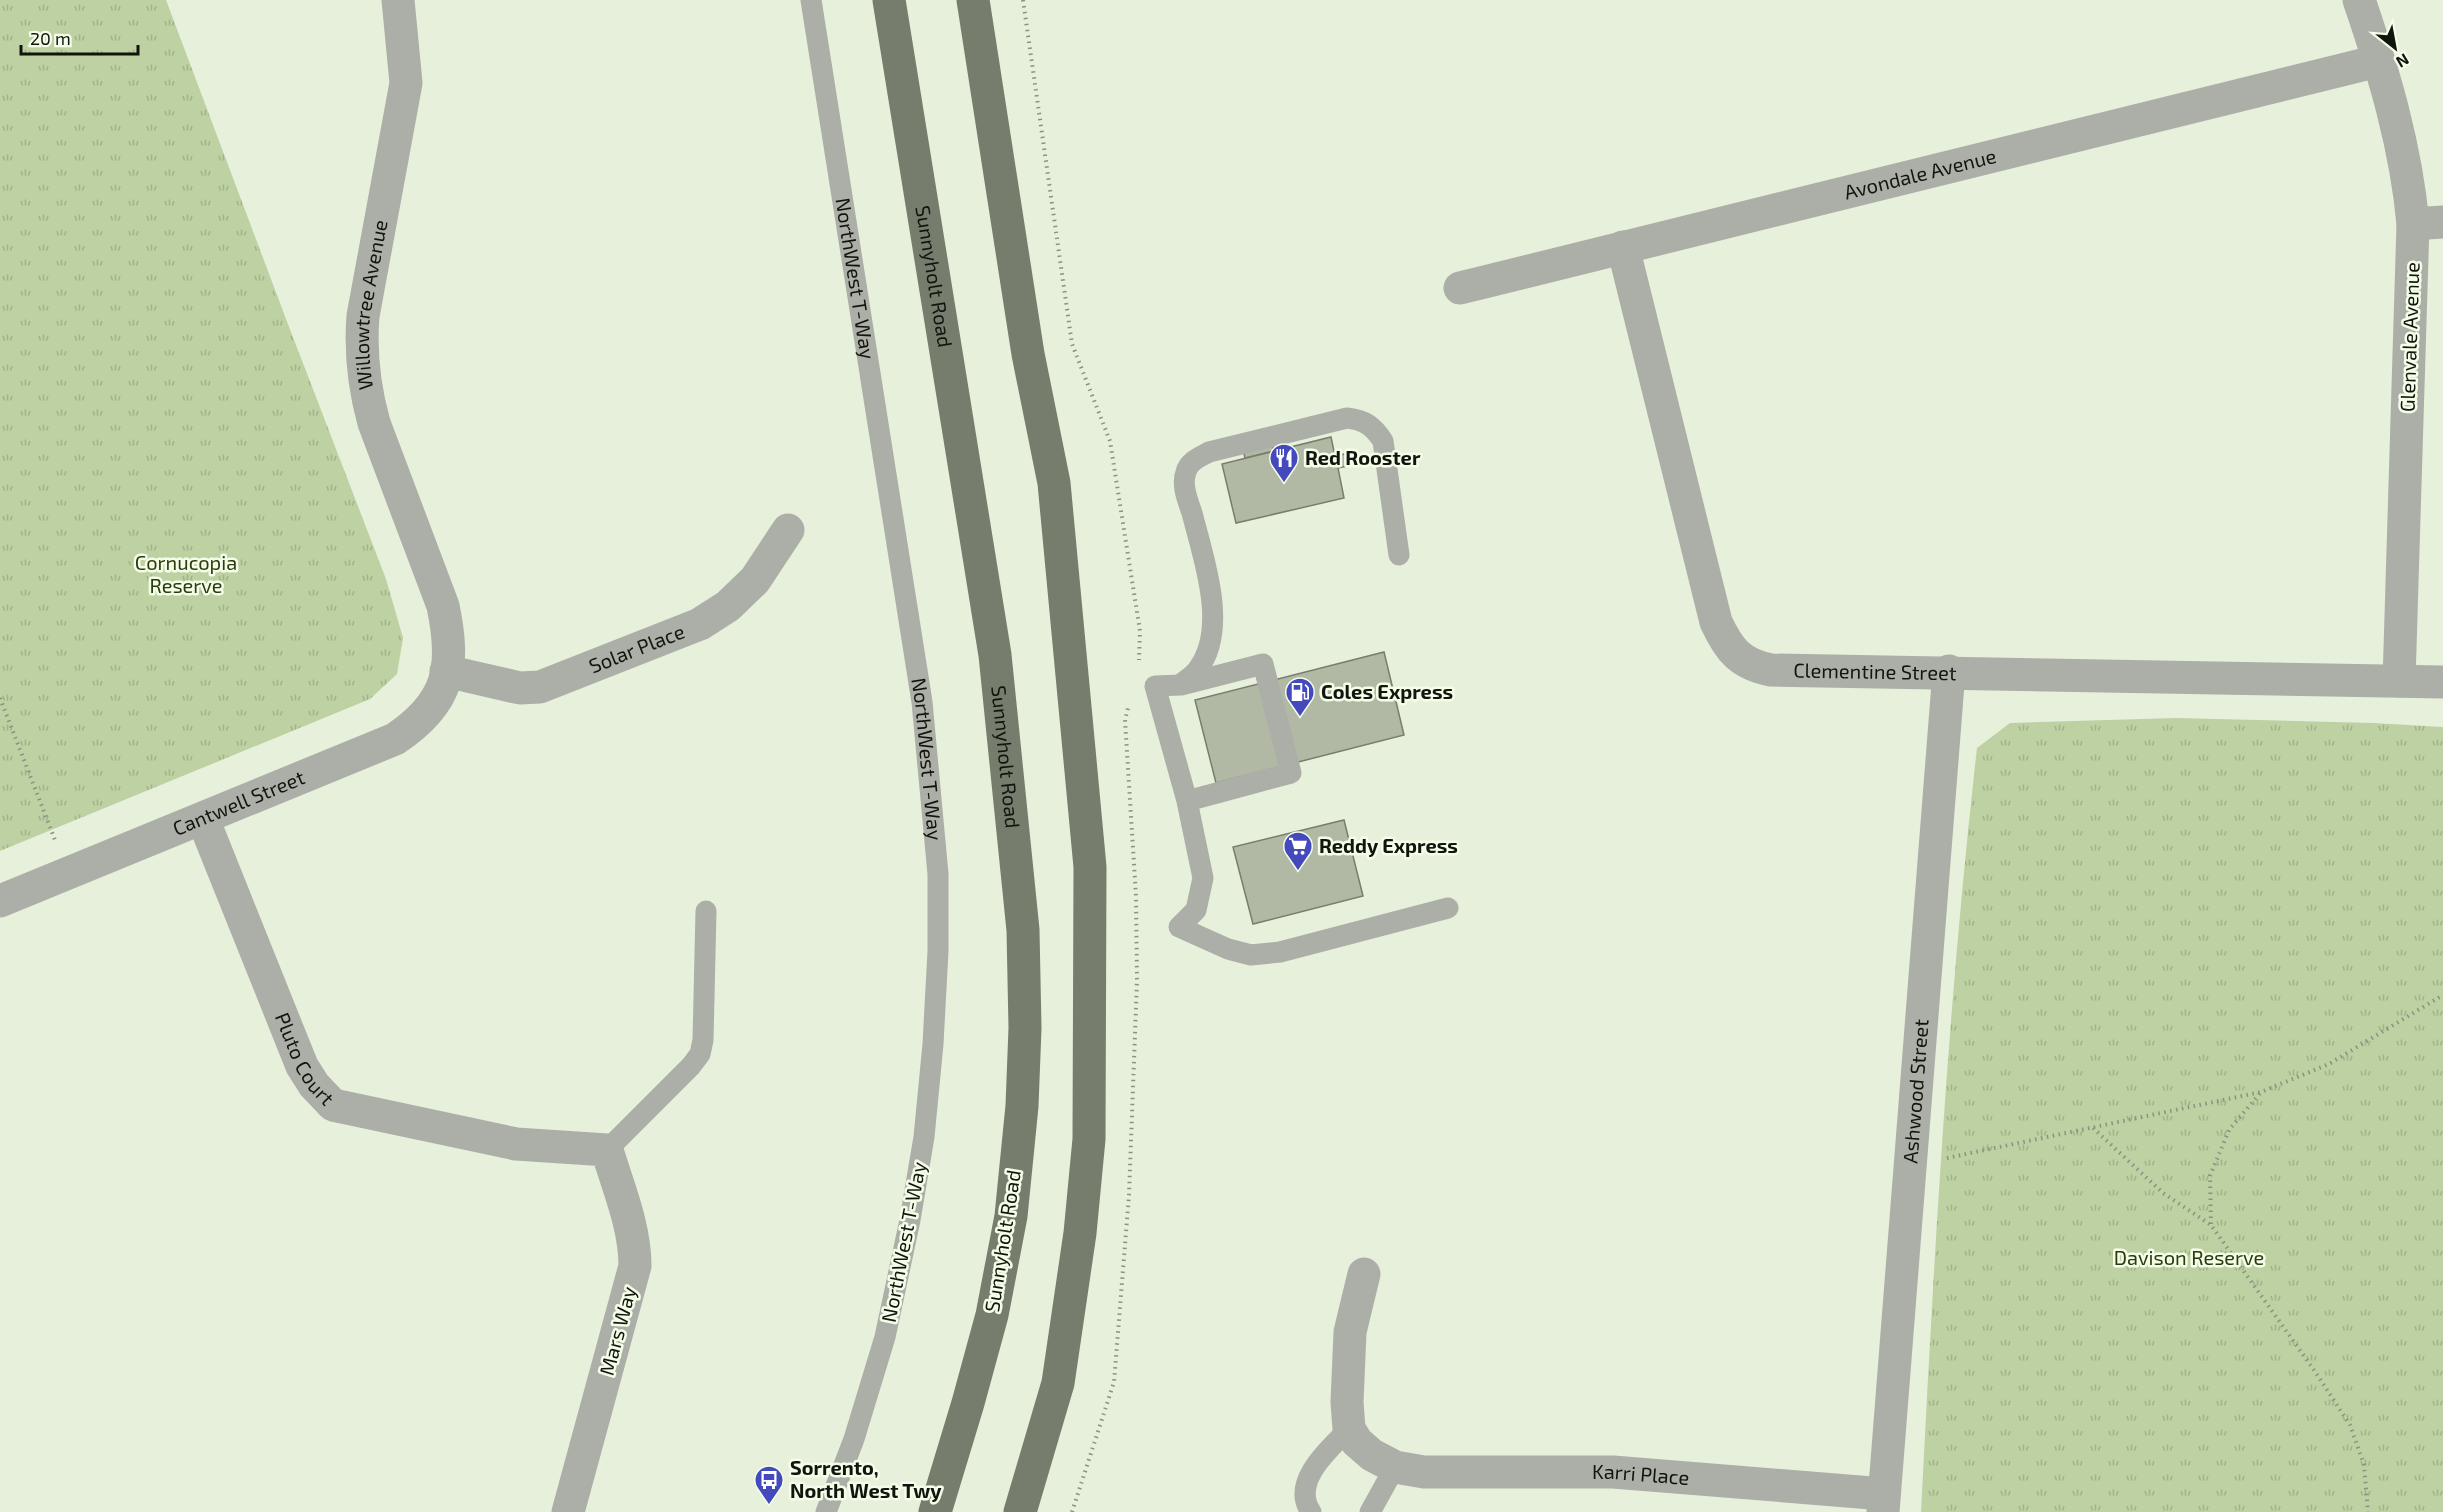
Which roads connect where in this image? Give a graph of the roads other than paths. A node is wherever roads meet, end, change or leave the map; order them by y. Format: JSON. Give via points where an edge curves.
{"nodes":[{"id":1,"x":398,"y":0,"type":"edge"},
{"id":2,"x":811,"y":0,"type":"edge"},
{"id":3,"x":889,"y":0,"type":"edge"},
{"id":4,"x":973,"y":0,"type":"edge"},
{"id":5,"x":2359,"y":0,"type":"edge"},
{"id":6,"x":2378,"y":61,"type":"junction"},
{"id":7,"x":2428,"y":223,"type":"edge"},
{"id":8,"x":1623,"y":247,"type":"junction"},
{"id":9,"x":1460,"y":288,"type":"dead end"},
{"id":10,"x":788,"y":530,"type":"dead end"},
{"id":11,"x":1399,"y":555,"type":"dead end"},
{"id":12,"x":446,"y":671,"type":"junction"},
{"id":13,"x":1949,"y":672,"type":"junction"},
{"id":14,"x":2399,"y":681,"type":"junction"},
{"id":15,"x":2443,"y":682,"type":"edge"},
{"id":16,"x":1180,"y":685,"type":"junction"},
{"id":17,"x":1187,"y":801,"type":"junction"},
{"id":18,"x":203,"y":819,"type":"junction"},
{"id":19,"x":0,"y":901,"type":"edge"},
{"id":20,"x":1448,"y":908,"type":"dead end"},
{"id":21,"x":706,"y":911,"type":"dead end"},
{"id":22,"x":607,"y":1150,"type":"junction"},
{"id":23,"x":1364,"y":1274,"type":"dead end"},
{"id":24,"x":1349,"y":1429,"type":"junction"},
{"id":25,"x":1395,"y":1467,"type":"junction"},
{"id":26,"x":1884,"y":1503,"type":"edge"},
{"id":27,"x":568,"y":1512,"type":"edge"},
{"id":28,"x":826,"y":1512,"type":"edge"},
{"id":29,"x":935,"y":1512,"type":"edge"},
{"id":30,"x":1020,"y":1512,"type":"edge"},
{"id":31,"x":1311,"y":1512,"type":"edge"},
{"id":32,"x":1370,"y":1512,"type":"edge"}],
"edges":[{"from":1,"to":12,"type":"street","name":"Willowtree Avenue","via":[[406,83],[363,316],[361,355],[374,423],[443,606],[449,634]]},
{"from":2,"to":28,"type":"lane","name":"NorthWest T-Way","via":[[922,702],[938,874],[933,1044],[924,1137],[910,1220],[885,1337],[854,1439]]},
{"from":3,"to":29,"type":"main road","name":"Sunnyholt Road","via":[[995,654],[1023,930],[1025,1028],[1011,1216],[992,1315]]},
{"from":4,"to":30,"type":"main road","via":[[1028,354],[1054,483],[1090,867],[1089,1139],[1080,1233],[1058,1383]]},
{"from":5,"to":6,"type":"street","name":"Glenvale Avenue"},
{"from":6,"to":7,"type":"street","name":"Glenvale Avenue","via":[[2410,185]]},
{"from":6,"to":8,"type":"street","name":"Avondale Avenue"},
{"from":7,"to":14,"type":"street","name":"Glenvale Avenue"},
{"from":8,"to":9,"type":"street","name":"Avondale Avenue"},
{"from":8,"to":13,"type":"street","name":"Clementine Street","via":[[1716,622],[1732,650],[1754,667],[1771,670]]},
{"from":10,"to":12,"type":"street","name":"Solar Place","via":[[741,594],[689,628],[540,687],[520,688]]},
{"from":11,"to":16,"type":"lane","via":[[1383,441],[1374,428],[1360,420],[1347,418],[1209,452],[1194,460],[1185,472],[1185,487],[1213,603],[1210,644],[1198,669]]},
{"from":12,"to":18,"type":"street","name":"Cantwell Street","via":[[432,709],[395,739]]},
{"from":13,"to":14,"type":"street","name":"Clementine Street"},
{"from":13,"to":26,"type":"street","name":"Ashwood Street"},
{"from":14,"to":15,"type":"street","name":"Clementine Street"},
{"from":16,"to":17,"type":"lane","via":[[1155,686]]},
{"from":16,"to":17,"type":"lane","via":[[1263,664],[1291,773]]},
{"from":17,"to":20,"type":"lane","via":[[1203,878],[1196,910],[1179,927],[1228,949],[1251,955],[1280,952]]},
{"from":18,"to":19,"type":"street","name":"Cantwell Street"},
{"from":18,"to":22,"type":"street","name":"Pluto Court","via":[[302,1066],[333,1105],[516,1144]]},
{"from":21,"to":22,"type":"lane","via":[[704,1040],[700,1053]]},
{"from":22,"to":27,"type":"street","name":"Mars Way","via":[[631,1229],[635,1266]]},
{"from":23,"to":24,"type":"street","via":[[1350,1332]]},
{"from":24,"to":25,"type":"street","name":"Karri Place","via":[[1372,1455]]},
{"from":24,"to":31,"type":"lane","via":[[1309,1477],[1305,1491]]},
{"from":25,"to":26,"type":"street","name":"Karri Place","via":[[1424,1472],[1612,1472]]},
{"from":25,"to":32,"type":"lane"}]}
